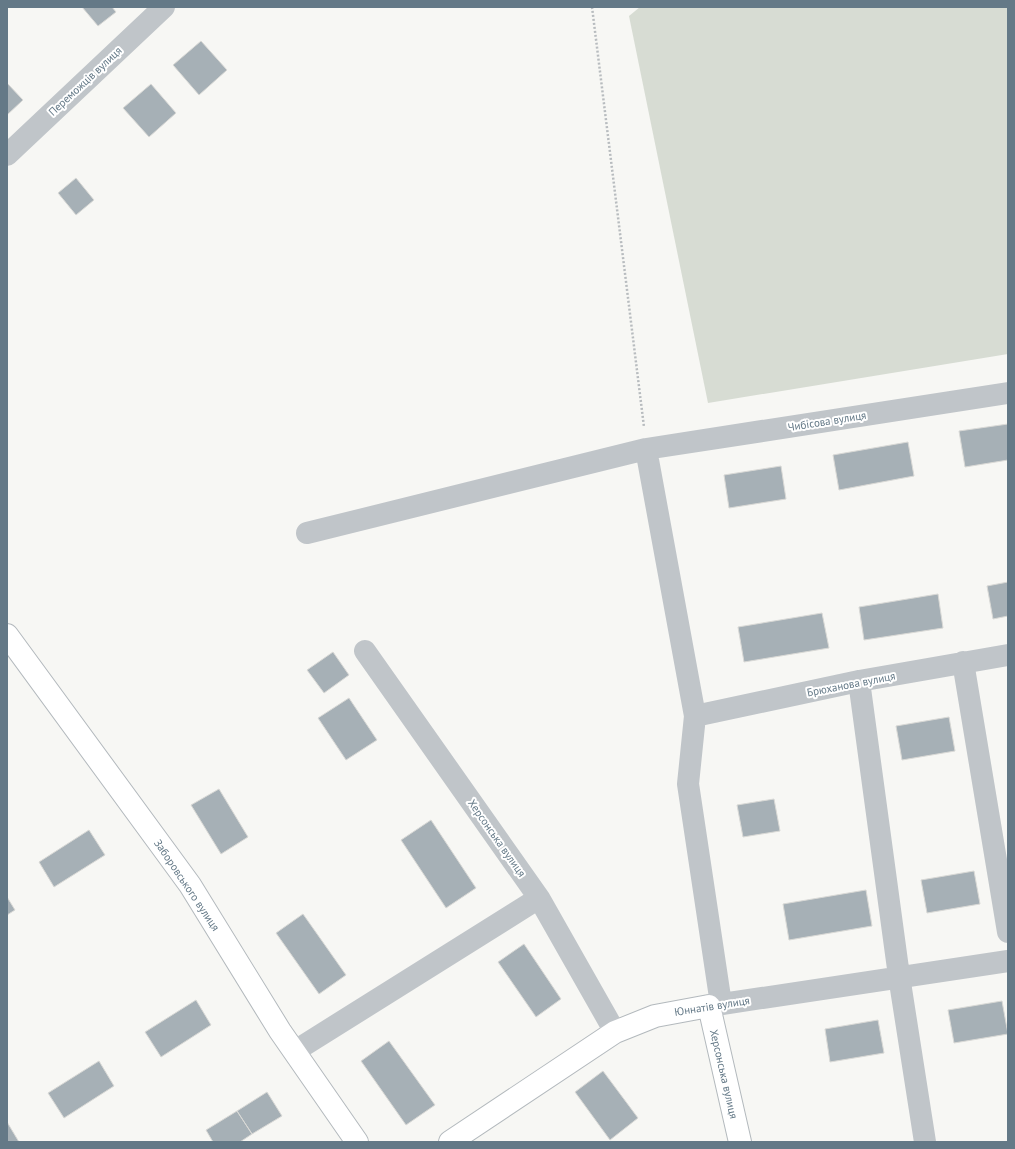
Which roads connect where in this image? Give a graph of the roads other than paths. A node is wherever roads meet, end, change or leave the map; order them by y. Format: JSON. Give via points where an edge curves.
{"nodes":[{"id":1,"x":164,"y":7,"type":"edge"},
{"id":2,"x":7,"y":155,"type":"edge"},
{"id":3,"x":1008,"y":393,"type":"edge"},
{"id":4,"x":646,"y":449,"type":"junction"},
{"id":5,"x":307,"y":533,"type":"dead end"},
{"id":6,"x":7,"y":635,"type":"edge"},
{"id":7,"x":365,"y":651,"type":"dead end"},
{"id":8,"x":1008,"y":655,"type":"edge"},
{"id":9,"x":964,"y":662,"type":"junction"},
{"id":10,"x":859,"y":682,"type":"junction"},
{"id":11,"x":695,"y":716,"type":"junction"},
{"id":12,"x":539,"y":898,"type":"junction"},
{"id":13,"x":1008,"y":932,"type":"edge"},
{"id":14,"x":1008,"y":961,"type":"edge"},
{"id":15,"x":899,"y":976,"type":"junction"},
{"id":16,"x":715,"y":1005,"type":"junction"},
{"id":17,"x":615,"y":1032,"type":"junction"},
{"id":18,"x":295,"y":1051,"type":"junction"},
{"id":19,"x":357,"y":1142,"type":"edge"},
{"id":20,"x":450,"y":1142,"type":"edge"},
{"id":21,"x":740,"y":1142,"type":"edge"},
{"id":22,"x":925,"y":1142,"type":"edge"}],
"edges":[{"from":1,"to":2,"type":"street","name":"Переможців вулиця"},
{"from":3,"to":4,"type":"street","name":"Чибісова вулиця"},
{"from":4,"to":5,"type":"street","name":"Чибісова вулиця"},
{"from":4,"to":11,"type":"street"},
{"from":6,"to":18,"type":"main road","name":"Заборовського вулиця","via":[[190,885]]},
{"from":7,"to":12,"type":"street","name":"Херсонська вулиця"},
{"from":8,"to":9,"type":"street","name":"Брюханова вулиця"},
{"from":9,"to":10,"type":"street","name":"Брюханова вулиця"},
{"from":9,"to":13,"type":"street"},
{"from":10,"to":11,"type":"street","name":"Брюханова вулиця"},
{"from":10,"to":15,"type":"street"},
{"from":11,"to":16,"type":"street","via":[[688,784]]},
{"from":12,"to":17,"type":"street","name":"Херсонська вулиця"},
{"from":12,"to":18,"type":"street"},
{"from":14,"to":15,"type":"street","name":"Юннатів вулиця"},
{"from":15,"to":16,"type":"street","name":"Юннатів вулиця"},
{"from":15,"to":22,"type":"street"},
{"from":16,"to":17,"type":"main road","name":"Юннатів вулиця","via":[[654,1016]]},
{"from":16,"to":21,"type":"main road","name":"Херсонська вулиця"},
{"from":17,"to":20,"type":"main road","name":"Юннатів вулиця"},
{"from":18,"to":19,"type":"main road","name":"Заборовського вулиця"}]}
